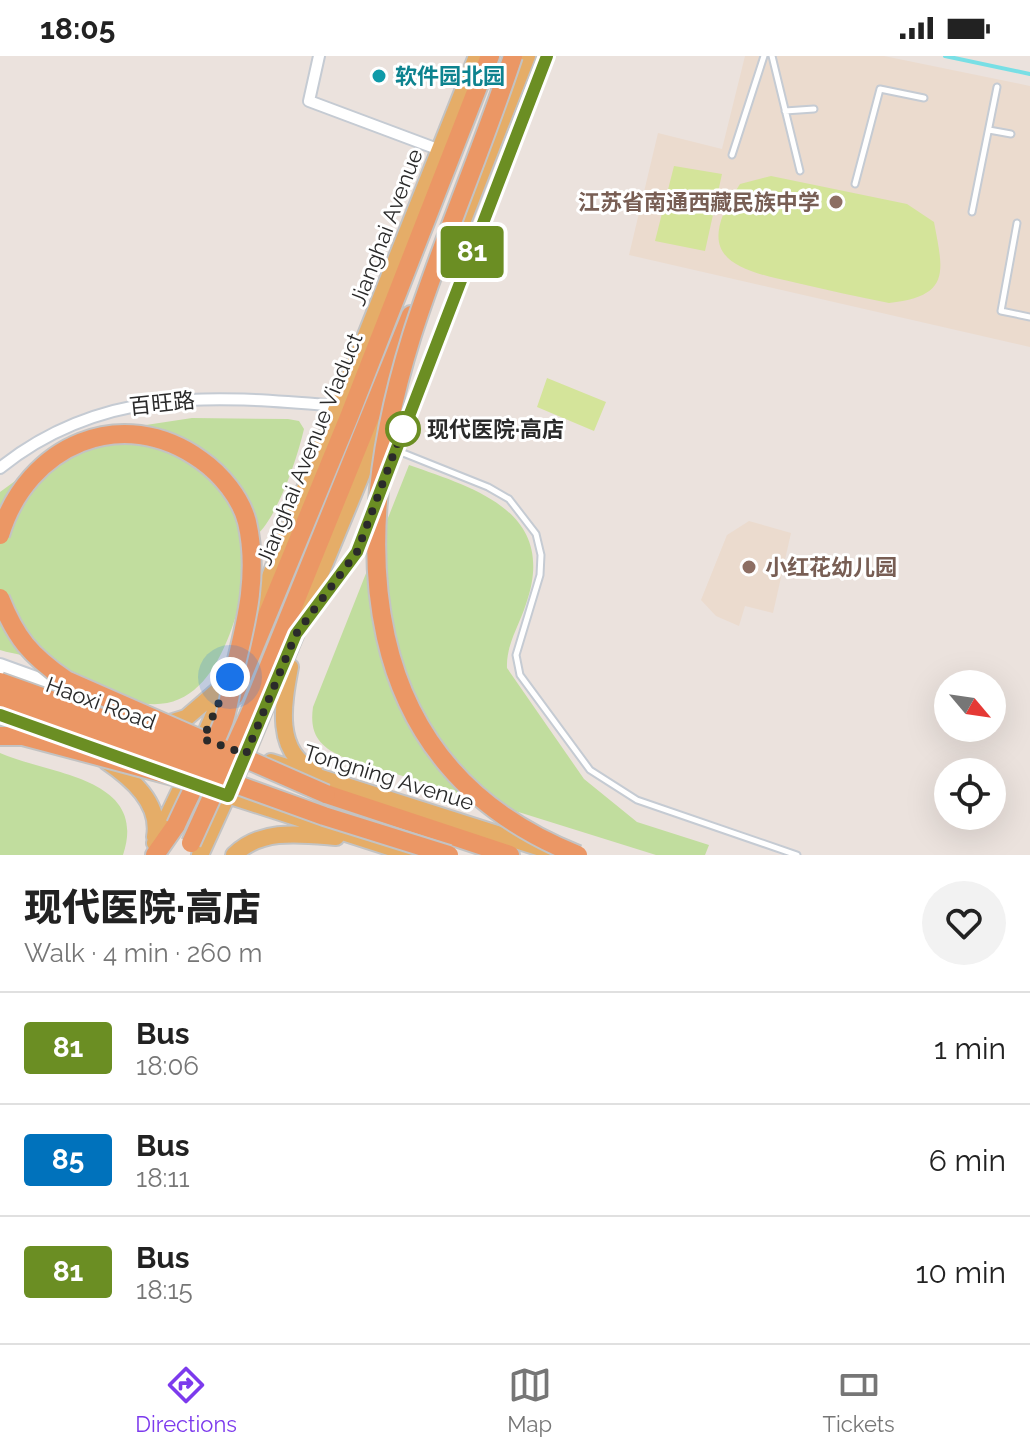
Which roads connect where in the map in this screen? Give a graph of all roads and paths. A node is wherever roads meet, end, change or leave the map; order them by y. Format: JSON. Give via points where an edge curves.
{"nodes":[{"id":1,"x":319,"y":56,"type":"edge"},
{"id":2,"x":477,"y":56,"type":"edge"},
{"id":3,"x":490,"y":56,"type":"edge"},
{"id":4,"x":512,"y":56,"type":"edge"},
{"id":5,"x":527,"y":56,"type":"edge"},
{"id":6,"x":547,"y":56,"type":"edge"},
{"id":7,"x":764,"y":56,"type":"edge"},
{"id":8,"x":772,"y":56,"type":"edge"},
{"id":9,"x":997,"y":87,"type":"dead end"},
{"id":10,"x":924,"y":98,"type":"dead end"},
{"id":11,"x":814,"y":109,"type":"dead end"},
{"id":12,"x":785,"y":111,"type":"junction"},
{"id":13,"x":989,"y":130,"type":"junction"},
{"id":14,"x":1011,"y":134,"type":"dead end"},
{"id":15,"x":440,"y":150,"type":"junction"},
{"id":16,"x":732,"y":155,"type":"dead end"},
{"id":17,"x":800,"y":171,"type":"dead end"},
{"id":18,"x":855,"y":184,"type":"dead end"},
{"id":19,"x":972,"y":212,"type":"dead end"},
{"id":20,"x":1017,"y":223,"type":"dead end"},
{"id":21,"x":1030,"y":317,"type":"edge"},
{"id":22,"x":340,"y":406,"type":"junction"},
{"id":23,"x":397,"y":450,"type":"junction"},
{"id":24,"x":0,"y":468,"type":"edge"},
{"id":25,"x":0,"y":535,"type":"edge"},
{"id":26,"x":0,"y":598,"type":"edge"},
{"id":27,"x":296,"y":634,"type":"junction"},
{"id":28,"x":0,"y":666,"type":"edge"},
{"id":29,"x":230,"y":677,"type":"junction"},
{"id":30,"x":0,"y":682,"type":"edge"},
{"id":31,"x":0,"y":699,"type":"edge"},
{"id":32,"x":0,"y":715,"type":"edge"},
{"id":33,"x":225,"y":718,"type":"junction"},
{"id":34,"x":163,"y":725,"type":"junction"},
{"id":35,"x":0,"y":736,"type":"edge"},
{"id":36,"x":203,"y":739,"type":"junction"},
{"id":37,"x":85,"y":746,"type":"junction"},
{"id":38,"x":246,"y":754,"type":"junction"},
{"id":39,"x":186,"y":782,"type":"junction"},
{"id":40,"x":333,"y":789,"type":"junction"},
{"id":41,"x":228,"y":796,"type":"junction"},
{"id":42,"x":324,"y":816,"type":"junction"},
{"id":43,"x":385,"y":845,"type":"junction"},
{"id":44,"x":154,"y":853,"type":"edge"},
{"id":45,"x":184,"y":855,"type":"edge"},
{"id":46,"x":200,"y":855,"type":"edge"},
{"id":47,"x":234,"y":855,"type":"edge"},
{"id":48,"x":414,"y":855,"type":"edge"},
{"id":49,"x":449,"y":855,"type":"edge"},
{"id":50,"x":510,"y":855,"type":"edge"},
{"id":51,"x":563,"y":855,"type":"edge"},
{"id":52,"x":578,"y":855,"type":"edge"},
{"id":53,"x":797,"y":855,"type":"edge"}],
"edges":[{"from":1,"to":15,"type":"street","via":[[309,101]]},
{"from":2,"to":15,"type":"main road","name":"Jianghai Avenue"},
{"from":3,"to":33,"type":"highway","name":"Jianghai Avenue Viaduct","bridge":true},
{"from":4,"to":45,"type":"highway","name":"Jianghai Avenue Viaduct","bridge":true,"via":[[357,453],[250,713]]},
{"from":4,"to":52,"type":"highway","bridge":true,"via":[[412,335],[385,447],[376,567],[397,682],[423,734],[451,769],[497,811]]},
{"from":5,"to":27,"type":"main road"},
{"from":6,"to":23,"type":"street"},
{"from":7,"to":16,"type":"lane"},
{"from":8,"to":12,"type":"lane"},
{"from":9,"to":13,"type":"lane"},
{"from":10,"to":18,"type":"lane","via":[[880,89]]},
{"from":11,"to":12,"type":"lane"},
{"from":12,"to":17,"type":"lane"},
{"from":13,"to":14,"type":"lane"},
{"from":13,"to":19,"type":"lane"},
{"from":15,"to":22,"type":"main road","name":"Jianghai Avenue"},
{"from":20,"to":21,"type":"lane","via":[[1001,311]]},
{"from":22,"to":24,"type":"street","name":"百旺路","via":[[181,398],[135,404],[58,431]]},
{"from":22,"to":29,"type":"main road","name":"Jianghai Avenue"},
{"from":23,"to":27,"type":"street","via":[[357,552]]},
{"from":23,"to":53,"type":"lane","via":[[509,499],[536,534],[540,575],[516,655],[520,675],[590,770],[637,800]]},
{"from":25,"to":33,"type":"highway","bridge":true,"via":[[24,485],[75,444],[99,436],[143,435],[175,443],[207,464],[239,504],[251,542],[251,596]]},
{"from":26,"to":40,"type":"highway","bridge":true,"via":[[27,649],[66,680]]},
{"from":27,"to":38,"type":"main road"},
{"from":27,"to":40,"type":"main road","via":[[285,698],[285,735],[292,755]]},
{"from":28,"to":34,"type":"main road","name":"Haoxi Road"},
{"from":29,"to":34,"type":"main road","via":[[198,710]]},
{"from":29,"to":36,"type":"main road","name":"Jianghai Avenue"},
{"from":30,"to":40,"type":"highway","bridge":true,"via":[[244,769]]},
{"from":31,"to":42,"type":"highway","bridge":true},
{"from":32,"to":37,"type":"main road","name":"Haoxi Road"},
{"from":33,"to":44,"type":"highway","name":"Jianghai Avenue Viaduct","bridge":true,"via":[[176,825]]},
{"from":34,"to":36,"type":"main road","name":"Haoxi Road"},
{"from":35,"to":42,"type":"highway","bridge":true,"via":[[38,740]]},
{"from":36,"to":38,"type":"main road","name":"Tongning Avenue"},
{"from":36,"to":39,"type":"main road","name":"Jianghai Avenue"},
{"from":37,"to":39,"type":"main road","name":"Haoxi Road"},
{"from":37,"to":44,"type":"main road","via":[[121,771],[147,800],[156,820]]},
{"from":38,"to":40,"type":"main road","name":"Tongning Avenue"},
{"from":38,"to":41,"type":"main road"},
{"from":39,"to":41,"type":"main road"},
{"from":39,"to":44,"type":"main road","name":"Jianghai Avenue"},
{"from":40,"to":50,"type":"highway"},
{"from":40,"to":51,"type":"main road","name":"Tongning Avenue"},
{"from":41,"to":43,"type":"main road"},
{"from":41,"to":46,"type":"main road"},
{"from":42,"to":49,"type":"highway","bridge":true},
{"from":43,"to":47,"type":"main road","via":[[269,835]]},
{"from":43,"to":48,"type":"main road"}]}
